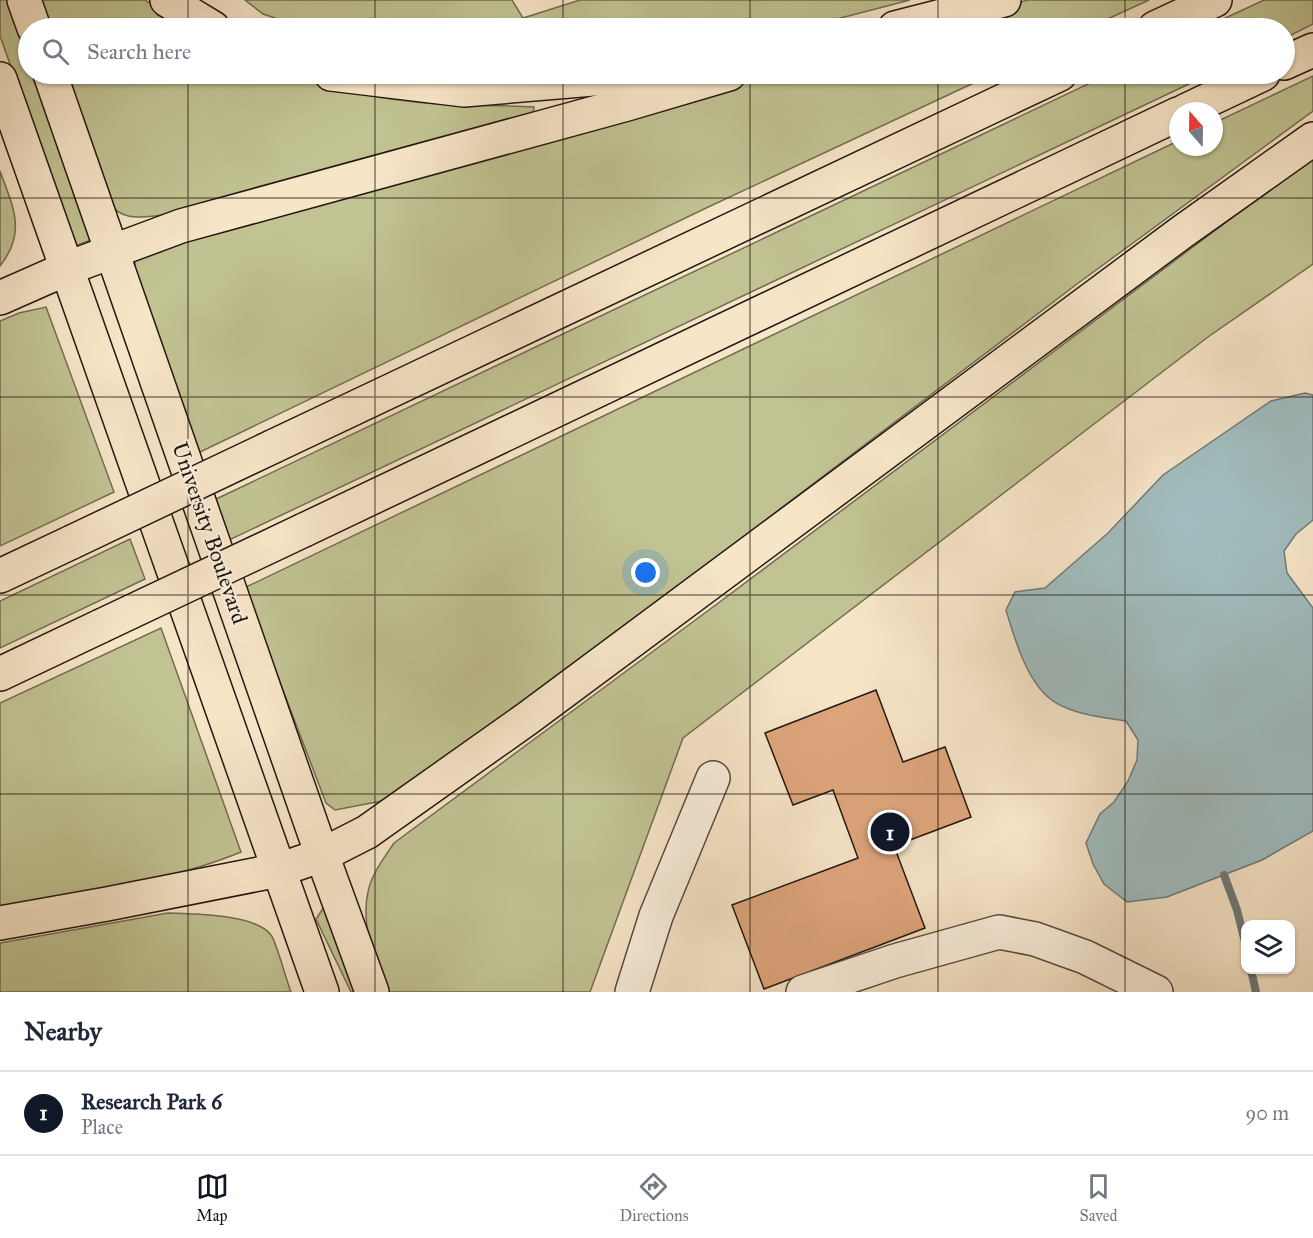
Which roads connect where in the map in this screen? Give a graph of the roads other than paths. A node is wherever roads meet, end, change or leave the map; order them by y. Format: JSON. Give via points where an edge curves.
{"nodes":[{"id":1,"x":24,"y":0,"type":"edge"},
{"id":2,"x":167,"y":0,"type":"edge"},
{"id":3,"x":1004,"y":0,"type":"edge"},
{"id":4,"x":1215,"y":0,"type":"edge"},
{"id":5,"x":30,"y":18,"type":"edge"},
{"id":6,"x":197,"y":18,"type":"edge"},
{"id":7,"x":935,"y":18,"type":"edge"},
{"id":8,"x":1176,"y":18,"type":"edge"},
{"id":9,"x":1313,"y":50,"type":"edge"},
{"id":10,"x":1295,"y":58,"type":"edge"},
{"id":11,"x":0,"y":79,"type":"edge"},
{"id":12,"x":53,"y":84,"type":"edge"},
{"id":13,"x":414,"y":84,"type":"edge"},
{"id":14,"x":535,"y":84,"type":"edge"},
{"id":15,"x":695,"y":84,"type":"edge"},
{"id":16,"x":1039,"y":84,"type":"edge"},
{"id":17,"x":1242,"y":84,"type":"edge"},
{"id":18,"x":1204,"y":102,"type":"edge"},
{"id":19,"x":1169,"y":118,"type":"edge"},
{"id":20,"x":1313,"y":139,"type":"edge"},
{"id":21,"x":111,"y":252,"type":"junction"},
{"id":22,"x":68,"y":268,"type":"junction"},
{"id":23,"x":0,"y":298,"type":"edge"},
{"id":24,"x":0,"y":576,"type":"edge"},
{"id":25,"x":0,"y":674,"type":"edge"},
{"id":26,"x":713,"y":778,"type":"dead end"},
{"id":27,"x":322,"y":855,"type":"junction"},
{"id":28,"x":279,"y":870,"type":"junction"},
{"id":29,"x":0,"y":923,"type":"edge"},
{"id":30,"x":322,"y":992,"type":"edge"},
{"id":31,"x":372,"y":992,"type":"edge"},
{"id":32,"x":632,"y":992,"type":"edge"},
{"id":33,"x":803,"y":992,"type":"edge"},
{"id":34,"x":1156,"y":992,"type":"edge"}],
"edges":[{"from":1,"to":5,"type":"main road"},
{"from":2,"to":6,"type":"main road"},
{"from":3,"to":7,"type":"main road"},
{"from":4,"to":8,"type":"main road"},
{"from":9,"to":10,"type":"main road"},
{"from":11,"to":22,"type":"main road","name":"University Boulevard"},
{"from":12,"to":21,"type":"main road","name":"University Boulevard"},
{"from":13,"to":14,"type":"main road","via":[[464,90]]},
{"from":15,"to":21,"type":"main road","via":[[180,226]]},
{"from":16,"to":24,"type":"main road","bridge":true},
{"from":17,"to":18,"type":"main road"},
{"from":19,"to":25,"type":"main road","bridge":true},
{"from":20,"to":27,"type":"main road","via":[[528,718],[375,826]]},
{"from":21,"to":22,"type":"main road"},
{"from":21,"to":27,"type":"main road","name":"University Boulevard"},
{"from":22,"to":23,"type":"main road"},
{"from":22,"to":28,"type":"main road","name":"University Boulevard"},
{"from":26,"to":32,"type":"lane","via":[[656,916]]},
{"from":27,"to":28,"type":"main road"},
{"from":27,"to":31,"type":"main road","name":"University Boulevard"},
{"from":28,"to":29,"type":"main road"},
{"from":28,"to":30,"type":"main road","name":"University Boulevard"},
{"from":33,"to":34,"type":"lane","via":[[999,932],[1035,939],[1085,957]]}]}
